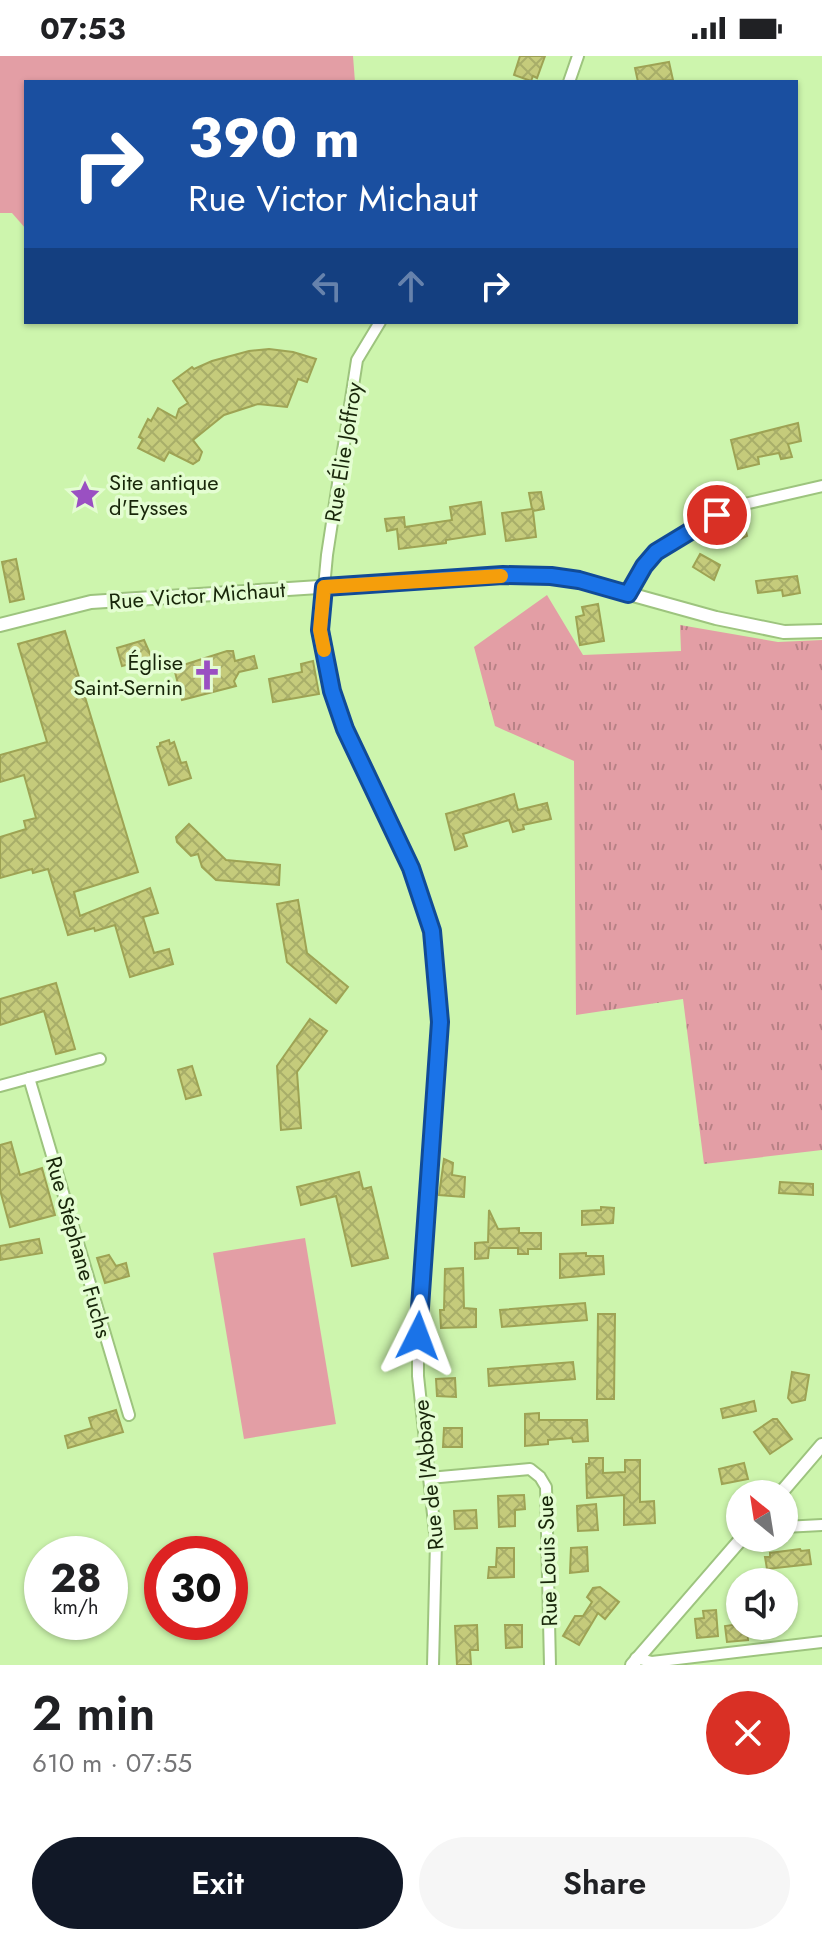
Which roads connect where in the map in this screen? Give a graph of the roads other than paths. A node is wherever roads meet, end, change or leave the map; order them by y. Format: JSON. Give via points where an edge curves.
{"nodes":[{"id":1,"x":578,"y":56,"type":"edge"},
{"id":2,"x":570,"y":80,"type":"edge"},
{"id":3,"x":379,"y":324,"type":"edge"},
{"id":4,"x":822,"y":486,"type":"edge"},
{"id":5,"x":324,"y":587,"type":"junction"},
{"id":6,"x":628,"y":594,"type":"junction"},
{"id":7,"x":0,"y":625,"type":"edge"},
{"id":8,"x":822,"y":631,"type":"edge"},
{"id":9,"x":100,"y":1059,"type":"dead end"},
{"id":10,"x":29,"y":1078,"type":"junction"},
{"id":11,"x":0,"y":1086,"type":"edge"},
{"id":12,"x":129,"y":1415,"type":"dead end"},
{"id":13,"x":822,"y":1445,"type":"edge"},
{"id":14,"x":429,"y":1478,"type":"junction"},
{"id":15,"x":792,"y":1480,"type":"edge"},
{"id":16,"x":822,"y":1525,"type":"edge"},
{"id":17,"x":798,"y":1526,"type":"edge"},
{"id":18,"x":730,"y":1552,"type":"edge"},
{"id":19,"x":822,"y":1642,"type":"edge"},
{"id":20,"x":634,"y":1661,"type":"edge"},
{"id":21,"x":433,"y":1665,"type":"edge"},
{"id":22,"x":550,"y":1665,"type":"edge"}],
"edges":[{"from":1,"to":2,"type":"street"},
{"from":3,"to":5,"type":"street","name":"Rue Élie Joffroy","via":[[357,360]]},
{"from":4,"to":6,"type":"street","via":[[717,515],[656,552]]},
{"from":5,"to":6,"type":"street","name":"Rue Victor Michaut","via":[[551,576]]},
{"from":5,"to":7,"type":"street","name":"Rue Victor Michaut","via":[[91,602]]},
{"from":5,"to":14,"type":"street","name":"Rue de l'Abbaye","via":[[320,630],[332,691],[411,868],[432,931],[440,1022],[418,1318]]},
{"from":6,"to":8,"type":"street","name":"Rue Victor Michaut","via":[[784,632]]},
{"from":9,"to":10,"type":"street"},
{"from":10,"to":11,"type":"street"},
{"from":10,"to":12,"type":"street","name":"Rue Stéphane Fuchs"},
{"from":13,"to":15,"type":"street"},
{"from":14,"to":21,"type":"street","name":"Rue de l'Abbaye","via":[[436,1542]]},
{"from":14,"to":22,"type":"street","name":"Rue Louis Sue","via":[[530,1469],[540,1477],[546,1487]]},
{"from":16,"to":17,"type":"street"},
{"from":18,"to":20,"type":"street"},
{"from":19,"to":20,"type":"street"}]}
